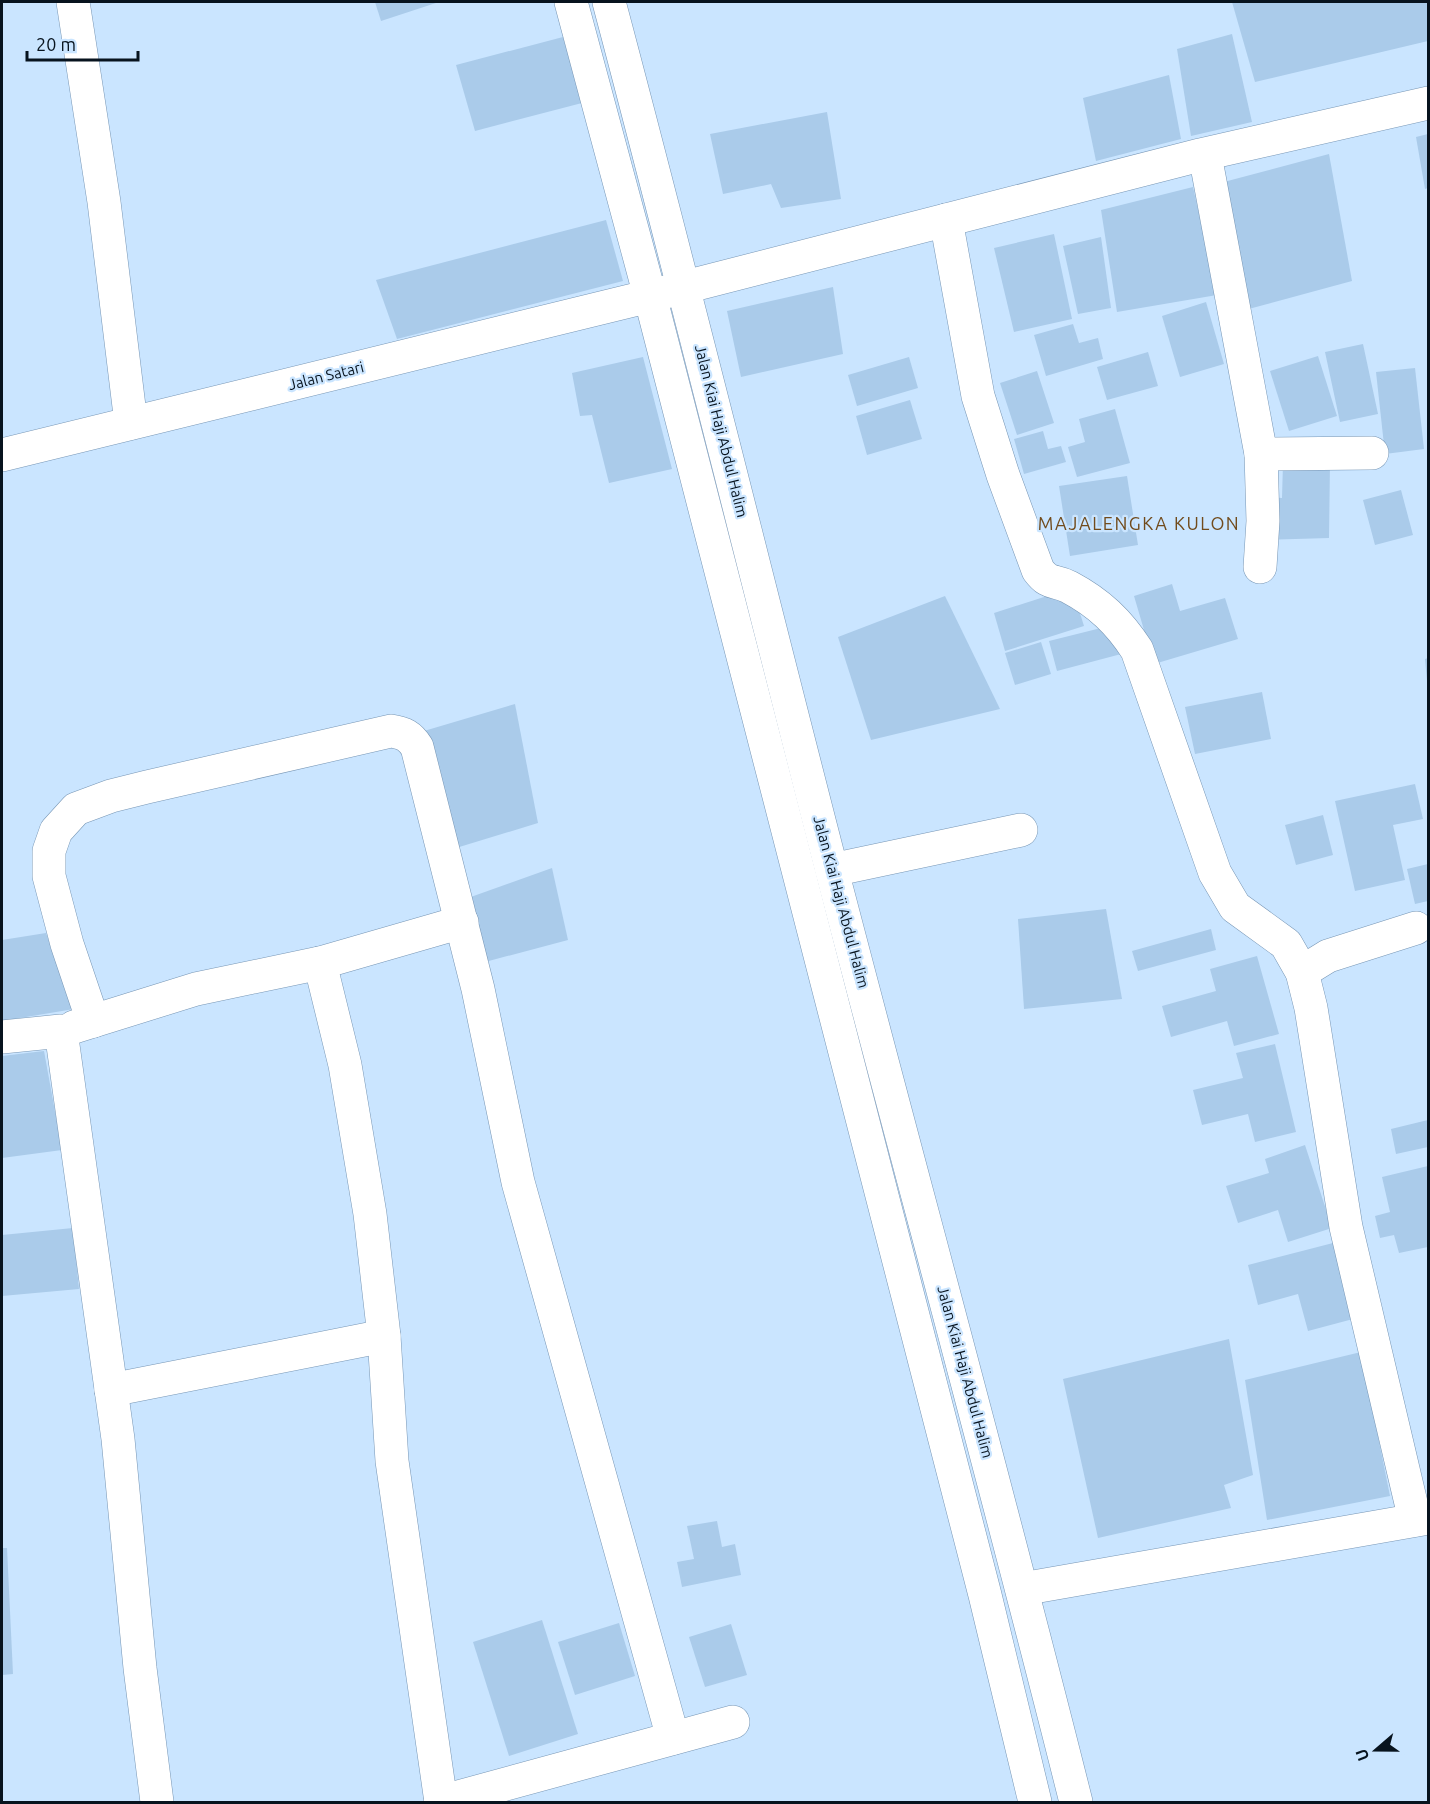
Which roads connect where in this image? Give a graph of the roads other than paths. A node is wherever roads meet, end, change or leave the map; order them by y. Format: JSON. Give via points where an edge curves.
{"nodes":[{"id":1,"x":73,"y":2,"type":"edge"},
{"id":2,"x":571,"y":2,"type":"edge"},
{"id":3,"x":609,"y":2,"type":"edge"},
{"id":4,"x":1428,"y":104,"type":"edge"},
{"id":5,"x":1193,"y":157,"type":"junction"},
{"id":6,"x":946,"y":220,"type":"junction"},
{"id":7,"x":685,"y":287,"type":"junction"},
{"id":8,"x":650,"y":296,"type":"junction"},
{"id":9,"x":131,"y":423,"type":"junction"},
{"id":10,"x":1372,"y":453,"type":"dead end"},
{"id":11,"x":1261,"y":454,"type":"junction"},
{"id":12,"x":2,"y":455,"type":"edge"},
{"id":13,"x":1260,"y":567,"type":"dead end"},
{"id":14,"x":1020,"y":830,"type":"dead end"},
{"id":15,"x":832,"y":870,"type":"junction"},
{"id":16,"x":462,"y":922,"type":"junction"},
{"id":17,"x":1416,"y":928,"type":"dead end"},
{"id":18,"x":320,"y":963,"type":"junction"},
{"id":19,"x":1302,"y":972,"type":"junction"},
{"id":20,"x":93,"y":1021,"type":"junction"},
{"id":21,"x":61,"y":1031,"type":"junction"},
{"id":22,"x":2,"y":1037,"type":"edge"},
{"id":23,"x":384,"y":1336,"type":"junction"},
{"id":24,"x":111,"y":1390,"type":"junction"},
{"id":25,"x":1422,"y":1519,"type":"edge"},
{"id":26,"x":1022,"y":1589,"type":"junction"},
{"id":27,"x":733,"y":1722,"type":"dead end"},
{"id":28,"x":673,"y":1738,"type":"junction"},
{"id":29,"x":441,"y":1802,"type":"edge"},
{"id":30,"x":157,"y":1803,"type":"edge"},
{"id":31,"x":1035,"y":1803,"type":"edge"},
{"id":32,"x":1076,"y":1803,"type":"edge"}],
"edges":[{"from":1,"to":9,"type":"street","via":[[104,202]]},
{"from":2,"to":8,"type":"street"},
{"from":3,"to":7,"type":"street","name":"Jalan Kiai Haji Abdul Halim"},
{"from":4,"to":5,"type":"street","name":"Jalan Satari"},
{"from":5,"to":6,"type":"street","name":"Jalan Satari"},
{"from":5,"to":11,"type":"street"},
{"from":6,"to":7,"type":"street","name":"Jalan Satari"},
{"from":6,"to":19,"type":"street","via":[[978,396],[1038,570],[1045,580],[1067,585],[1089,599],[1123,628],[1137,650],[1215,873],[1235,907],[1286,944]]},
{"from":7,"to":8,"type":"street","name":"Jalan Satari"},
{"from":7,"to":15,"type":"street","name":"Jalan Kiai Haji Abdul Halim"},
{"from":8,"to":9,"type":"street","name":"Jalan Satari"},
{"from":8,"to":31,"type":"street","via":[[985,1595]]},
{"from":9,"to":12,"type":"street","name":"Jalan Satari"},
{"from":10,"to":11,"type":"street"},
{"from":11,"to":13,"type":"street"},
{"from":14,"to":15,"type":"street"},
{"from":15,"to":26,"type":"street","name":"Jalan Kiai Haji Abdul Halim"},
{"from":16,"to":18,"type":"street"},
{"from":16,"to":20,"type":"street","via":[[417,747],[403,733],[391,731],[111,796],[76,810],[56,831],[49,851],[49,876]]},
{"from":16,"to":28,"type":"street","via":[[519,1182]]},
{"from":17,"to":19,"type":"street","via":[[1328,956]]},
{"from":18,"to":20,"type":"street","via":[[196,989]]},
{"from":18,"to":23,"type":"street","via":[[345,1065],[370,1214]]},
{"from":19,"to":25,"type":"street","via":[[1346,1227]]},
{"from":20,"to":21,"type":"street"},
{"from":21,"to":22,"type":"street"},
{"from":21,"to":24,"type":"street"},
{"from":23,"to":24,"type":"street"},
{"from":23,"to":29,"type":"street","via":[[392,1461]]},
{"from":24,"to":30,"type":"street"},
{"from":25,"to":26,"type":"street"},
{"from":26,"to":32,"type":"street","name":"Jalan Kiai Haji Abdul Halim"},
{"from":27,"to":28,"type":"street"},
{"from":28,"to":29,"type":"street"}]}
